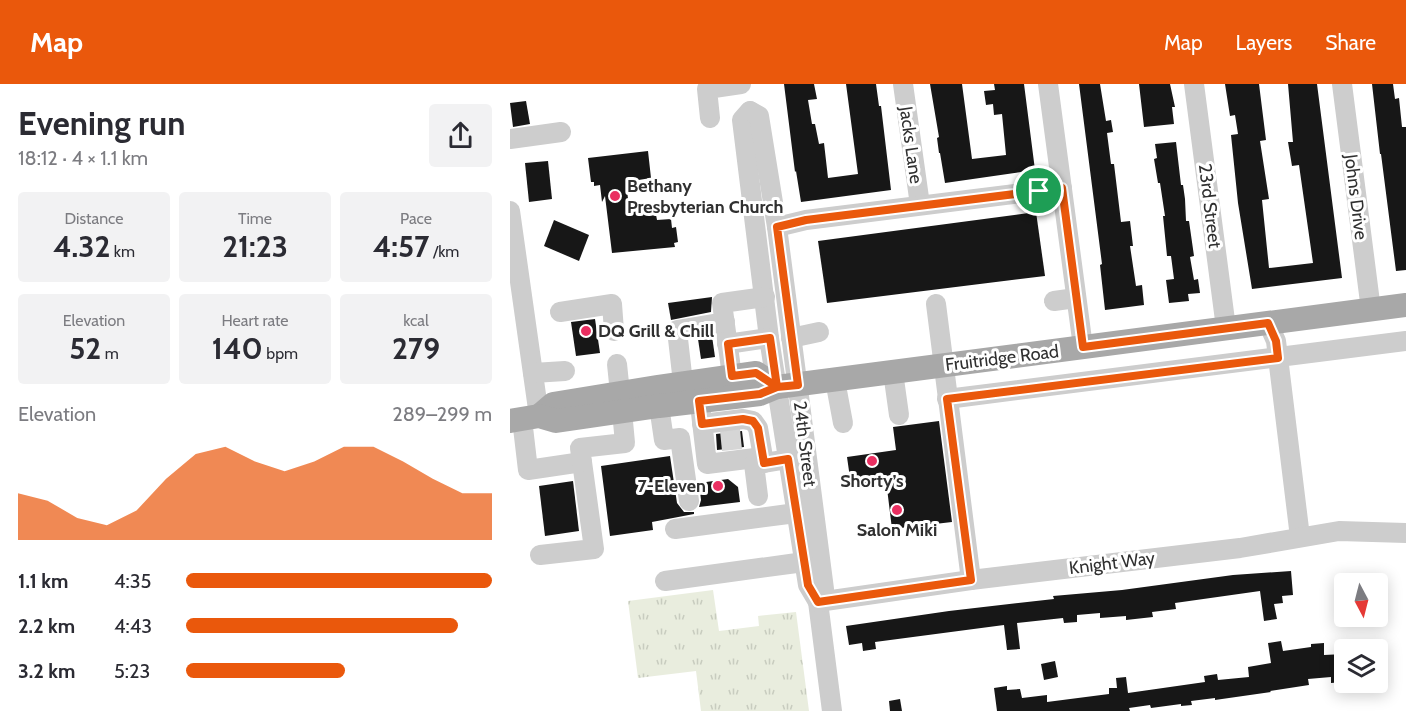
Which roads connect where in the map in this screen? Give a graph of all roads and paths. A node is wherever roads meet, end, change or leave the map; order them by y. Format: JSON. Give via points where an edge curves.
{"nodes":[{"id":1,"x":741,"y":84,"type":"edge"},
{"id":2,"x":746,"y":84,"type":"edge"},
{"id":3,"x":903,"y":84,"type":"edge"},
{"id":4,"x":1048,"y":84,"type":"edge"},
{"id":5,"x":1194,"y":84,"type":"edge"},
{"id":6,"x":1342,"y":84,"type":"edge"},
{"id":7,"x":750,"y":111,"type":"junction"},
{"id":8,"x":710,"y":118,"type":"dead end"},
{"id":9,"x":561,"y":132,"type":"dead end"},
{"id":10,"x":510,"y":139,"type":"edge"},
{"id":11,"x":1062,"y":188,"type":"junction"},
{"id":12,"x":920,"y":205,"type":"junction"},
{"id":13,"x":510,"y":211,"type":"edge"},
{"id":14,"x":777,"y":227,"type":"junction"},
{"id":15,"x":765,"y":297,"type":"junction"},
{"id":16,"x":1076,"y":298,"type":"junction"},
{"id":17,"x":1054,"y":301,"type":"dead end"},
{"id":18,"x":936,"y":304,"type":"dead end"},
{"id":19,"x":1406,"y":305,"type":"edge"},
{"id":20,"x":1371,"y":310,"type":"junction"},
{"id":21,"x":560,"y":312,"type":"dead end"},
{"id":22,"x":724,"y":322,"type":"junction"},
{"id":23,"x":1268,"y":323,"type":"junction"},
{"id":24,"x":1226,"y":328,"type":"junction"},
{"id":25,"x":614,"y":332,"type":"dead end"},
{"id":26,"x":819,"y":332,"type":"dead end"},
{"id":27,"x":770,"y":338,"type":"junction"},
{"id":28,"x":791,"y":338,"type":"junction"},
{"id":29,"x":1406,"y":341,"type":"edge"},
{"id":30,"x":728,"y":344,"type":"junction"},
{"id":31,"x":1083,"y":347,"type":"junction"},
{"id":32,"x":1278,"y":358,"type":"junction"},
{"id":33,"x":617,"y":364,"type":"dead end"},
{"id":34,"x":943,"y":365,"type":"junction"},
{"id":35,"x":565,"y":370,"type":"dead end"},
{"id":36,"x":893,"y":372,"type":"junction"},
{"id":37,"x":533,"y":373,"type":"junction"},
{"id":38,"x":732,"y":376,"type":"junction"},
{"id":39,"x":836,"y":380,"type":"junction"},
{"id":40,"x":787,"y":386,"type":"junction"},
{"id":41,"x":947,"y":399,"type":"junction"},
{"id":42,"x":621,"y":402,"type":"junction"},
{"id":43,"x":695,"y":403,"type":"junction"},
{"id":44,"x":659,"y":406,"type":"junction"},
{"id":45,"x":899,"y":415,"type":"dead end"},
{"id":46,"x":524,"y":419,"type":"edge"},
{"id":47,"x":843,"y":423,"type":"dead end"},
{"id":48,"x":518,"y":454,"type":"edge"},
{"id":49,"x":788,"y":459,"type":"junction"},
{"id":50,"x":763,"y":460,"type":"junction"},
{"id":51,"x":582,"y":462,"type":"junction"},
{"id":52,"x":758,"y":496,"type":"dead end"},
{"id":53,"x":688,"y":501,"type":"dead end"},
{"id":54,"x":796,"y":513,"type":"junction"},
{"id":55,"x":675,"y":529,"type":"dead end"},
{"id":56,"x":1406,"y":533,"type":"edge"},
{"id":57,"x":1300,"y":537,"type":"junction"},
{"id":58,"x":540,"y":555,"type":"dead end"},
{"id":59,"x":804,"y":562,"type":"junction"},
{"id":60,"x":971,"y":580,"type":"junction"},
{"id":61,"x":665,"y":581,"type":"dead end"},
{"id":62,"x":818,"y":602,"type":"junction"},
{"id":63,"x":832,"y":711,"type":"edge"}],
"edges":[{"from":1,"to":8,"type":"street","via":[[707,89]]},
{"from":2,"to":7,"type":"street","name":"24th Street"},
{"from":3,"to":12,"type":"street","name":"Jacks Lane"},
{"from":4,"to":11,"type":"street"},
{"from":5,"to":24,"type":"street","name":"23rd Street"},
{"from":6,"to":20,"type":"street","name":"Johns Drive"},
{"from":7,"to":14,"type":"street","name":"24th Street","via":[[759,116]]},
{"from":7,"to":15,"type":"street","name":"24th Street","via":[[742,120]]},
{"from":9,"to":10,"type":"street"},
{"from":11,"to":12,"type":"street"},
{"from":11,"to":16,"type":"street"},
{"from":12,"to":14,"type":"street"},
{"from":13,"to":37,"type":"street"},
{"from":14,"to":28,"type":"street","name":"24th Street"},
{"from":15,"to":22,"type":"street","via":[[722,303]]},
{"from":15,"to":27,"type":"street","name":"24th Street"},
{"from":16,"to":17,"type":"street"},
{"from":16,"to":31,"type":"street"},
{"from":18,"to":34,"type":"street"},
{"from":19,"to":20,"type":"main road","name":"Fruitridge Road"},
{"from":20,"to":23,"type":"main road","name":"Fruitridge Road"},
{"from":21,"to":25,"type":"street","via":[[612,304]]},
{"from":22,"to":30,"type":"street"},
{"from":22,"to":43,"type":"street","via":[[677,330]]},
{"from":23,"to":24,"type":"main road","name":"Fruitridge Road"},
{"from":23,"to":32,"type":"street"},
{"from":24,"to":31,"type":"main road","name":"Fruitridge Road"},
{"from":26,"to":28,"type":"street"},
{"from":27,"to":30,"type":"street"},
{"from":27,"to":40,"type":"street","name":"24th Street"},
{"from":28,"to":40,"type":"street","name":"24th Street"},
{"from":29,"to":32,"type":"street"},
{"from":30,"to":38,"type":"street"},
{"from":31,"to":34,"type":"main road","name":"Fruitridge Road"},
{"from":32,"to":41,"type":"street"},
{"from":32,"to":57,"type":"street"},
{"from":33,"to":42,"type":"street"},
{"from":34,"to":36,"type":"main road","name":"Fruitridge Road"},
{"from":34,"to":41,"type":"street"},
{"from":35,"to":37,"type":"street"},
{"from":36,"to":39,"type":"main road","name":"Fruitridge Road"},
{"from":36,"to":45,"type":"street"},
{"from":37,"to":46,"type":"street"},
{"from":38,"to":40,"type":"main road","name":"Fruitridge Road","via":[[756,373]]},
{"from":38,"to":43,"type":"main road","name":"Fruitridge Road"},
{"from":39,"to":40,"type":"main road","name":"Fruitridge Road"},
{"from":39,"to":47,"type":"street"},
{"from":40,"to":43,"type":"main road","name":"Fruitridge Road"},
{"from":40,"to":49,"type":"street","name":"24th Street"},
{"from":40,"to":62,"type":"street","name":"24th Street","via":[[824,589]]},
{"from":41,"to":60,"type":"street"},
{"from":42,"to":43,"type":"main road","name":"Fruitridge Road"},
{"from":42,"to":44,"type":"main road","name":"Fruitridge Road"},
{"from":42,"to":46,"type":"main road","name":"Fruitridge Road","via":[[553,404]]},
{"from":42,"to":51,"type":"street","via":[[625,443],[580,448]]},
{"from":43,"to":44,"type":"main road","name":"Fruitridge Road"},
{"from":43,"to":50,"type":"street","via":[[729,426],[743,419],[753,421],[758,428]]},
{"from":43,"to":50,"type":"street","via":[[707,464],[733,455]]},
{"from":44,"to":53,"type":"street","via":[[664,440],[680,438]]},
{"from":46,"to":48,"type":"street"},
{"from":48,"to":51,"type":"street","via":[[528,470]]},
{"from":49,"to":50,"type":"street"},
{"from":49,"to":54,"type":"street","name":"24th Street"},
{"from":50,"to":52,"type":"street","via":[[754,464]]},
{"from":51,"to":58,"type":"street","via":[[594,549]]},
{"from":54,"to":55,"type":"street"},
{"from":54,"to":59,"type":"street","name":"24th Street"},
{"from":56,"to":57,"type":"street","name":"Knight Way","via":[[1339,531]]},
{"from":57,"to":60,"type":"street","name":"Knight Way","via":[[1240,548]]},
{"from":59,"to":61,"type":"street"},
{"from":59,"to":62,"type":"street","name":"24th Street","via":[[808,585]]},
{"from":60,"to":62,"type":"street","name":"Knight Way"},
{"from":62,"to":63,"type":"street","name":"24th Street"}]}
